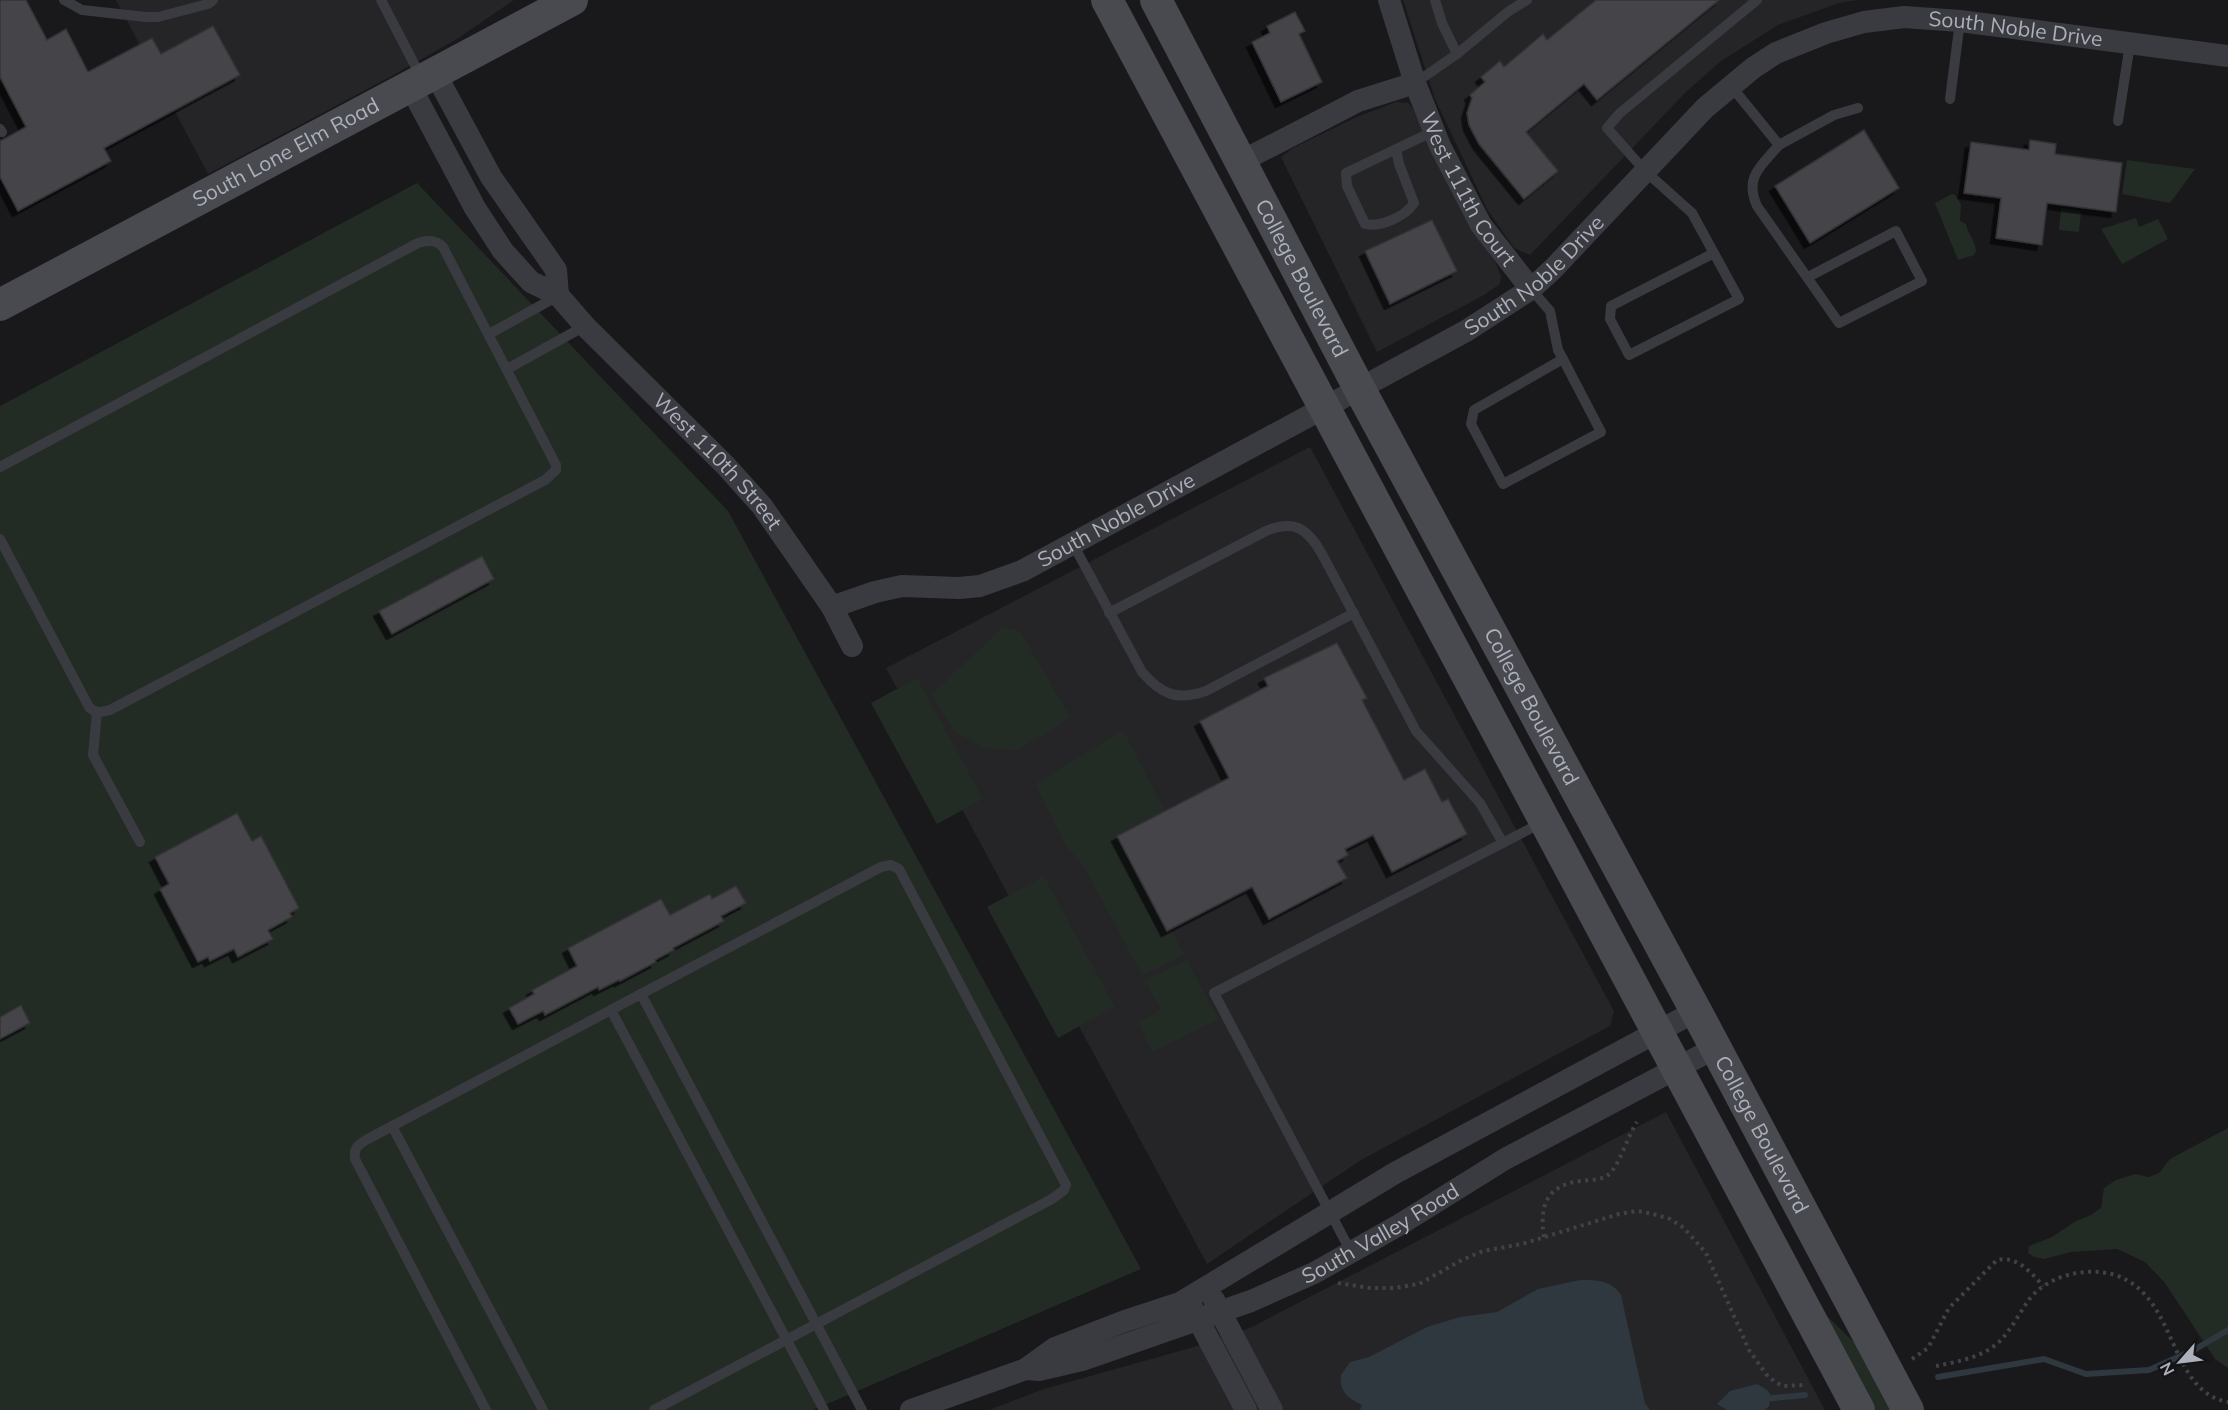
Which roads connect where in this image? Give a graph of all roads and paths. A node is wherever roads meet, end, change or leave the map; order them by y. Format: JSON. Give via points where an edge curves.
{"nodes":[{"id":1,"x":64,"y":0,"type":"edge"},
{"id":2,"x":213,"y":0,"type":"edge"},
{"id":3,"x":381,"y":0,"type":"edge"},
{"id":4,"x":572,"y":0,"type":"edge"},
{"id":5,"x":1107,"y":0,"type":"edge"},
{"id":6,"x":1156,"y":0,"type":"edge"},
{"id":7,"x":1389,"y":0,"type":"edge"},
{"id":8,"x":1435,"y":0,"type":"edge"},
{"id":9,"x":1527,"y":0,"type":"edge"},
{"id":10,"x":1757,"y":0,"type":"edge"},
{"id":11,"x":1961,"y":10,"type":"edge"},
{"id":12,"x":2130,"y":44,"type":"junction"},
{"id":13,"x":1457,"y":54,"type":"junction"},
{"id":14,"x":2228,"y":56,"type":"edge"},
{"id":15,"x":423,"y":80,"type":"junction"},
{"id":16,"x":1415,"y":83,"type":"junction"},
{"id":17,"x":1731,"y":86,"type":"junction"},
{"id":18,"x":1950,"y":99,"type":"dead end"},
{"id":19,"x":1858,"y":108,"type":"dead end"},
{"id":20,"x":2118,"y":121,"type":"dead end"},
{"id":21,"x":1434,"y":131,"type":"junction"},
{"id":22,"x":1779,"y":145,"type":"junction"},
{"id":23,"x":1396,"y":149,"type":"junction"},
{"id":24,"x":1242,"y":161,"type":"junction"},
{"id":25,"x":1645,"y":171,"type":"junction"},
{"id":26,"x":1714,"y":253,"type":"junction"},
{"id":27,"x":1808,"y":277,"type":"junction"},
{"id":28,"x":1531,"y":289,"type":"junction"},
{"id":29,"x":558,"y":296,"type":"junction"},
{"id":30,"x":0,"y":305,"type":"edge"},
{"id":31,"x":585,"y":327,"type":"junction"},
{"id":32,"x":489,"y":334,"type":"junction"},
{"id":33,"x":1563,"y":359,"type":"junction"},
{"id":34,"x":507,"y":369,"type":"junction"},
{"id":35,"x":1359,"y":388,"type":"junction"},
{"id":36,"x":1326,"y":406,"type":"junction"},
{"id":37,"x":0,"y":466,"type":"edge"},
{"id":38,"x":0,"y":538,"type":"edge"},
{"id":39,"x":1073,"y":544,"type":"junction"},
{"id":40,"x":832,"y":607,"type":"junction"},
{"id":41,"x":1109,"y":613,"type":"junction"},
{"id":42,"x":1354,"y":613,"type":"junction"},
{"id":43,"x":852,"y":645,"type":"dead end"},
{"id":44,"x":97,"y":712,"type":"junction"},
{"id":45,"x":1546,"y":821,"type":"junction"},
{"id":46,"x":140,"y":842,"type":"dead end"},
{"id":47,"x":1503,"y":843,"type":"junction"},
{"id":48,"x":641,"y":994,"type":"junction"},
{"id":49,"x":611,"y":1010,"type":"junction"},
{"id":50,"x":1696,"y":1011,"type":"junction"},
{"id":51,"x":1658,"y":1032,"type":"junction"},
{"id":52,"x":1715,"y":1048,"type":"junction"},
{"id":53,"x":1678,"y":1069,"type":"junction"},
{"id":54,"x":1637,"y":1122,"type":"dead end"},
{"id":55,"x":392,"y":1126,"type":"junction"},
{"id":56,"x":1329,"y":1213,"type":"junction"},
{"id":57,"x":1544,"y":1237,"type":"junction"},
{"id":58,"x":1351,"y":1252,"type":"junction"},
{"id":59,"x":1333,"y":1283,"type":"dead end"},
{"id":60,"x":2043,"y":1286,"type":"junction"},
{"id":61,"x":1208,"y":1287,"type":"junction"},
{"id":62,"x":1188,"y":1299,"type":"junction"},
{"id":63,"x":1220,"y":1311,"type":"junction"},
{"id":64,"x":1197,"y":1320,"type":"junction"},
{"id":65,"x":817,"y":1324,"type":"junction"},
{"id":66,"x":787,"y":1341,"type":"junction"},
{"id":67,"x":1912,"y":1359,"type":"dead end"},
{"id":68,"x":1936,"y":1366,"type":"dead end"},
{"id":69,"x":1026,"y":1369,"type":"junction"},
{"id":70,"x":1804,"y":1385,"type":"dead end"},
{"id":71,"x":2228,"y":1402,"type":"edge"},
{"id":72,"x":486,"y":1410,"type":"edge"},
{"id":73,"x":543,"y":1410,"type":"edge"},
{"id":74,"x":654,"y":1410,"type":"edge"},
{"id":75,"x":824,"y":1410,"type":"edge"},
{"id":76,"x":862,"y":1410,"type":"edge"},
{"id":77,"x":911,"y":1410,"type":"edge"},
{"id":78,"x":1246,"y":1410,"type":"edge"},
{"id":79,"x":1272,"y":1410,"type":"edge"},
{"id":80,"x":1859,"y":1410,"type":"edge"},
{"id":81,"x":1908,"y":1410,"type":"edge"}],
"edges":[{"from":1,"to":2,"type":"lane","via":[[82,10],[158,17]]},
{"from":3,"to":15,"type":"lane"},
{"from":4,"to":15,"type":"main road","name":"South Lone Elm Road"},
{"from":5,"to":36,"type":"main road","name":"College Boulevard"},
{"from":6,"to":24,"type":"main road","name":"College Boulevard"},
{"from":7,"to":16,"type":"street","name":"West 111th Court"},
{"from":8,"to":13,"type":"lane"},
{"from":9,"to":13,"type":"lane"},
{"from":10,"to":25,"type":"lane","via":[[1607,128]]},
{"from":11,"to":12,"type":"street","name":"South Noble Drive"},
{"from":11,"to":17,"type":"street","name":"South Noble Drive","via":[[1864,22],[1826,33],[1776,53]]},
{"from":11,"to":18,"type":"lane"},
{"from":12,"to":14,"type":"street","name":"South Noble Drive"},
{"from":12,"to":20,"type":"lane"},
{"from":13,"to":16,"type":"lane"},
{"from":15,"to":29,"type":"street","via":[[556,270]]},
{"from":15,"to":29,"type":"street","name":"West 110th Street","via":[[475,208],[503,251],[531,282]]},
{"from":15,"to":30,"type":"main road","name":"South Lone Elm Road"},
{"from":16,"to":21,"type":"street","name":"West 111th Court"},
{"from":16,"to":24,"type":"street","via":[[1358,101]]},
{"from":17,"to":22,"type":"lane"},
{"from":17,"to":25,"type":"street","name":"South Noble Drive"},
{"from":19,"to":22,"type":"lane","via":[[1824,120]]},
{"from":21,"to":23,"type":"lane"},
{"from":21,"to":28,"type":"street","name":"West 111th Court","via":[[1481,225]]},
{"from":22,"to":27,"type":"lane","via":[[1752,178],[1752,194]]},
{"from":23,"to":23,"type":"lane","via":[[1346,173],[1347,186],[1365,224],[1382,223],[1414,203]]},
{"from":24,"to":35,"type":"main road","name":"College Boulevard"},
{"from":25,"to":26,"type":"lane","via":[[1692,213]]},
{"from":25,"to":28,"type":"street","name":"South Noble Drive"},
{"from":26,"to":26,"type":"lane","via":[[1739,299],[1629,355],[1610,319],[1611,306]]},
{"from":27,"to":27,"type":"lane","via":[[1839,323],[1922,281],[1896,231]]},
{"from":28,"to":33,"type":"lane","via":[[1550,311]]},
{"from":28,"to":35,"type":"street","name":"South Noble Drive","via":[[1466,331]]},
{"from":29,"to":31,"type":"street","name":"West 110th Street"},
{"from":29,"to":32,"type":"lane"},
{"from":31,"to":34,"type":"lane"},
{"from":31,"to":40,"type":"street","name":"West 110th Street","via":[[726,466],[786,540]]},
{"from":32,"to":34,"type":"lane"},
{"from":32,"to":37,"type":"lane","via":[[443,247],[423,241]]},
{"from":33,"to":33,"type":"lane","via":[[1601,432],[1503,484],[1471,424],[1474,410]]},
{"from":34,"to":44,"type":"lane","via":[[555,460],[556,470],[545,480],[111,710]]},
{"from":35,"to":36,"type":"street","name":"South Noble Drive"},
{"from":35,"to":50,"type":"main road","name":"College Boulevard"},
{"from":36,"to":39,"type":"street","name":"South Noble Drive"},
{"from":36,"to":45,"type":"main road","name":"College Boulevard"},
{"from":38,"to":44,"type":"lane","via":[[89,706]]},
{"from":39,"to":40,"type":"street","name":"South Noble Drive","via":[[1022,571],[980,586],[902,586]]},
{"from":39,"to":41,"type":"lane"},
{"from":40,"to":43,"type":"street","name":"West 110th Street"},
{"from":41,"to":42,"type":"lane","via":[[1142,672],[1167,693],[1181,696],[1206,691]]},
{"from":41,"to":42,"type":"lane","via":[[1266,531],[1286,525],[1306,531],[1314,540]]},
{"from":42,"to":47,"type":"lane","via":[[1416,731],[1480,803]]},
{"from":44,"to":46,"type":"lane","via":[[93,754]]},
{"from":45,"to":47,"type":"lane"},
{"from":45,"to":51,"type":"main road","name":"College Boulevard"},
{"from":47,"to":56,"type":"lane","via":[[1214,993]]},
{"from":48,"to":49,"type":"lane"},
{"from":48,"to":65,"type":"lane"},
{"from":48,"to":65,"type":"lane","via":[[881,867],[891,865],[899,869],[1066,1185],[1052,1199]]},
{"from":49,"to":55,"type":"lane"},
{"from":49,"to":66,"type":"lane"},
{"from":50,"to":51,"type":"street","name":"South Valley Road"},
{"from":50,"to":52,"type":"main road","name":"College Boulevard"},
{"from":51,"to":53,"type":"main road","name":"College Boulevard"},
{"from":51,"to":56,"type":"street","name":"South Valley Road","via":[[1395,1173]]},
{"from":52,"to":53,"type":"street","name":"South Valley Road"},
{"from":52,"to":81,"type":"main road","name":"College Boulevard"},
{"from":53,"to":58,"type":"street","name":"South Valley Road","via":[[1505,1159]]},
{"from":53,"to":80,"type":"main road","name":"College Boulevard"},
{"from":54,"to":57,"type":"path","via":[[1609,1174],[1561,1186],[1550,1196],[1543,1206]]},
{"from":55,"to":72,"type":"lane","via":[[358,1145],[355,1159]]},
{"from":55,"to":73,"type":"lane"},
{"from":56,"to":58,"type":"lane"},
{"from":56,"to":61,"type":"street","name":"South Valley Road"},
{"from":57,"to":59,"type":"path","via":[[1483,1251],[1419,1284],[1378,1288]]},
{"from":57,"to":70,"type":"path","via":[[1638,1211],[1670,1219],[1684,1228],[1706,1253],[1758,1365],[1783,1386]]},
{"from":58,"to":63,"type":"street","name":"South Valley Road","via":[[1272,1292]]},
{"from":60,"to":67,"type":"path","via":[[2017,1262],[1997,1260],[1949,1308],[1928,1348]]},
{"from":60,"to":68,"type":"path","via":[[1999,1342],[1971,1357]]},
{"from":60,"to":71,"type":"path","via":[[2077,1273],[2113,1275],[2135,1285],[2163,1321],[2192,1379],[2205,1393]]},
{"from":61,"to":62,"type":"street","name":"South Valley Road"},
{"from":61,"to":63,"type":"street"},
{"from":62,"to":64,"type":"street"},
{"from":62,"to":69,"type":"street","name":"South Valley Road","via":[[1055,1348]]},
{"from":63,"to":64,"type":"street","name":"South Valley Road"},
{"from":63,"to":79,"type":"street"},
{"from":64,"to":69,"type":"street","name":"South Valley Road","via":[[1082,1360],[1039,1370]]},
{"from":64,"to":78,"type":"street"},
{"from":65,"to":66,"type":"lane"},
{"from":65,"to":76,"type":"lane"},
{"from":66,"to":74,"type":"lane"},
{"from":66,"to":75,"type":"lane"},
{"from":69,"to":77,"type":"street","name":"South Valley Road"}]}
